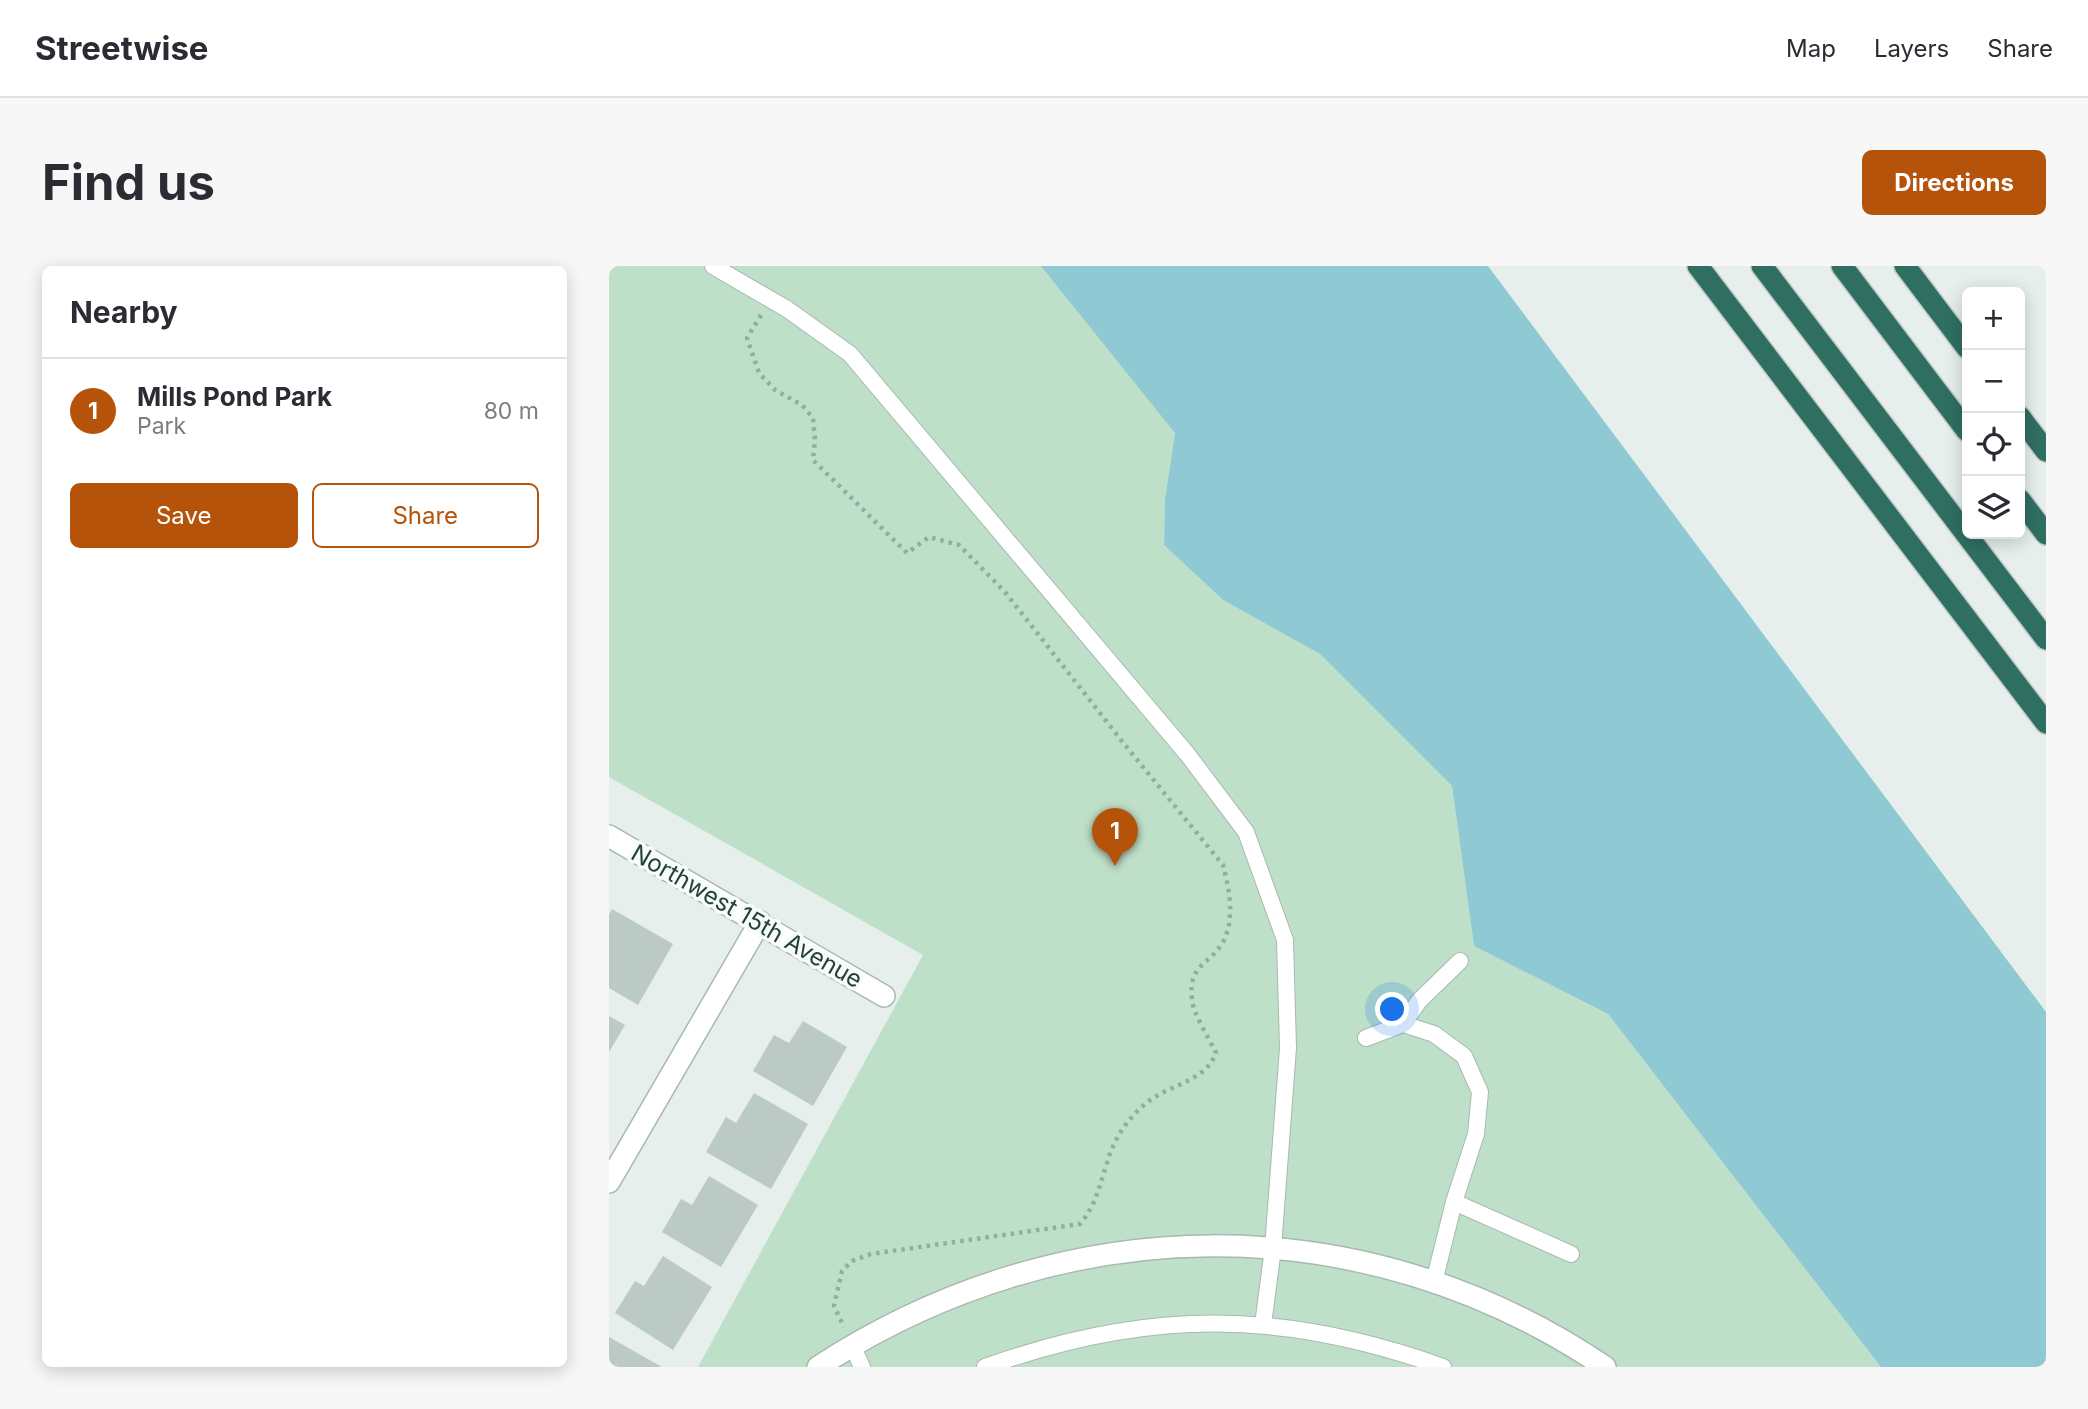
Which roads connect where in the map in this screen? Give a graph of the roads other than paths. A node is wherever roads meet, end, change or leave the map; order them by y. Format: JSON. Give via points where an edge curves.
{"nodes":[{"id":1,"x":713,"y":266,"type":"edge"},
{"id":2,"x":1698,"y":266,"type":"edge"},
{"id":3,"x":1762,"y":266,"type":"edge"},
{"id":4,"x":1842,"y":266,"type":"edge"},
{"id":5,"x":1905,"y":266,"type":"edge"},
{"id":6,"x":1962,"y":341,"type":"edge"},
{"id":7,"x":1962,"y":424,"type":"edge"},
{"id":8,"x":2025,"y":424,"type":"edge"},
{"id":9,"x":2046,"y":451,"type":"edge"},
{"id":10,"x":2025,"y":507,"type":"edge"},
{"id":11,"x":2046,"y":534,"type":"edge"},
{"id":12,"x":2046,"y":639,"type":"edge"},
{"id":13,"x":2046,"y":723,"type":"edge"},
{"id":14,"x":609,"y":836,"type":"edge"},
{"id":15,"x":760,"y":922,"type":"junction"},
{"id":16,"x":1460,"y":961,"type":"dead end"},
{"id":17,"x":884,"y":996,"type":"dead end"},
{"id":18,"x":1403,"y":1024,"type":"junction"},
{"id":19,"x":1366,"y":1038,"type":"dead end"},
{"id":20,"x":609,"y":1182,"type":"edge"},
{"id":21,"x":1454,"y":1202,"type":"junction"},
{"id":22,"x":1273,"y":1248,"type":"junction"},
{"id":23,"x":1571,"y":1254,"type":"dead end"},
{"id":24,"x":1434,"y":1282,"type":"junction"},
{"id":25,"x":1263,"y":1325,"type":"junction"},
{"id":26,"x":852,"y":1345,"type":"junction"},
{"id":27,"x":818,"y":1367,"type":"edge"},
{"id":28,"x":862,"y":1367,"type":"edge"},
{"id":29,"x":985,"y":1367,"type":"edge"},
{"id":30,"x":1443,"y":1367,"type":"edge"},
{"id":31,"x":1605,"y":1367,"type":"edge"}],
"edges":[{"from":1,"to":22,"type":"lane","via":[[850,354],[1188,755],[1245,832],[1285,940],[1288,1048]]},
{"from":2,"to":13,"type":"highway"},
{"from":3,"to":12,"type":"highway"},
{"from":4,"to":7,"type":"highway"},
{"from":5,"to":6,"type":"highway"},
{"from":8,"to":9,"type":"highway"},
{"from":10,"to":11,"type":"highway"},
{"from":14,"to":15,"type":"street","name":"Northwest 15th Avenue"},
{"from":15,"to":17,"type":"street","name":"Northwest 15th Avenue"},
{"from":15,"to":20,"type":"street"},
{"from":16,"to":18,"type":"lane","via":[[1419,1001]]},
{"from":18,"to":19,"type":"lane"},
{"from":18,"to":21,"type":"lane","via":[[1434,1034],[1464,1056],[1480,1091],[1476,1134]]},
{"from":21,"to":23,"type":"lane"},
{"from":21,"to":24,"type":"lane"},
{"from":22,"to":24,"type":"street","via":[[1381,1266]]},
{"from":22,"to":25,"type":"lane"},
{"from":22,"to":26,"type":"street","via":[[1164,1247],[1055,1263],[951,1296]]},
{"from":24,"to":31,"type":"street","via":[[1535,1324]]},
{"from":25,"to":29,"type":"lane","via":[[1185,1323],[1133,1328],[1030,1351]]},
{"from":25,"to":30,"type":"lane","via":[[1343,1336]]},
{"from":26,"to":27,"type":"street"},
{"from":26,"to":28,"type":"lane"}]}
